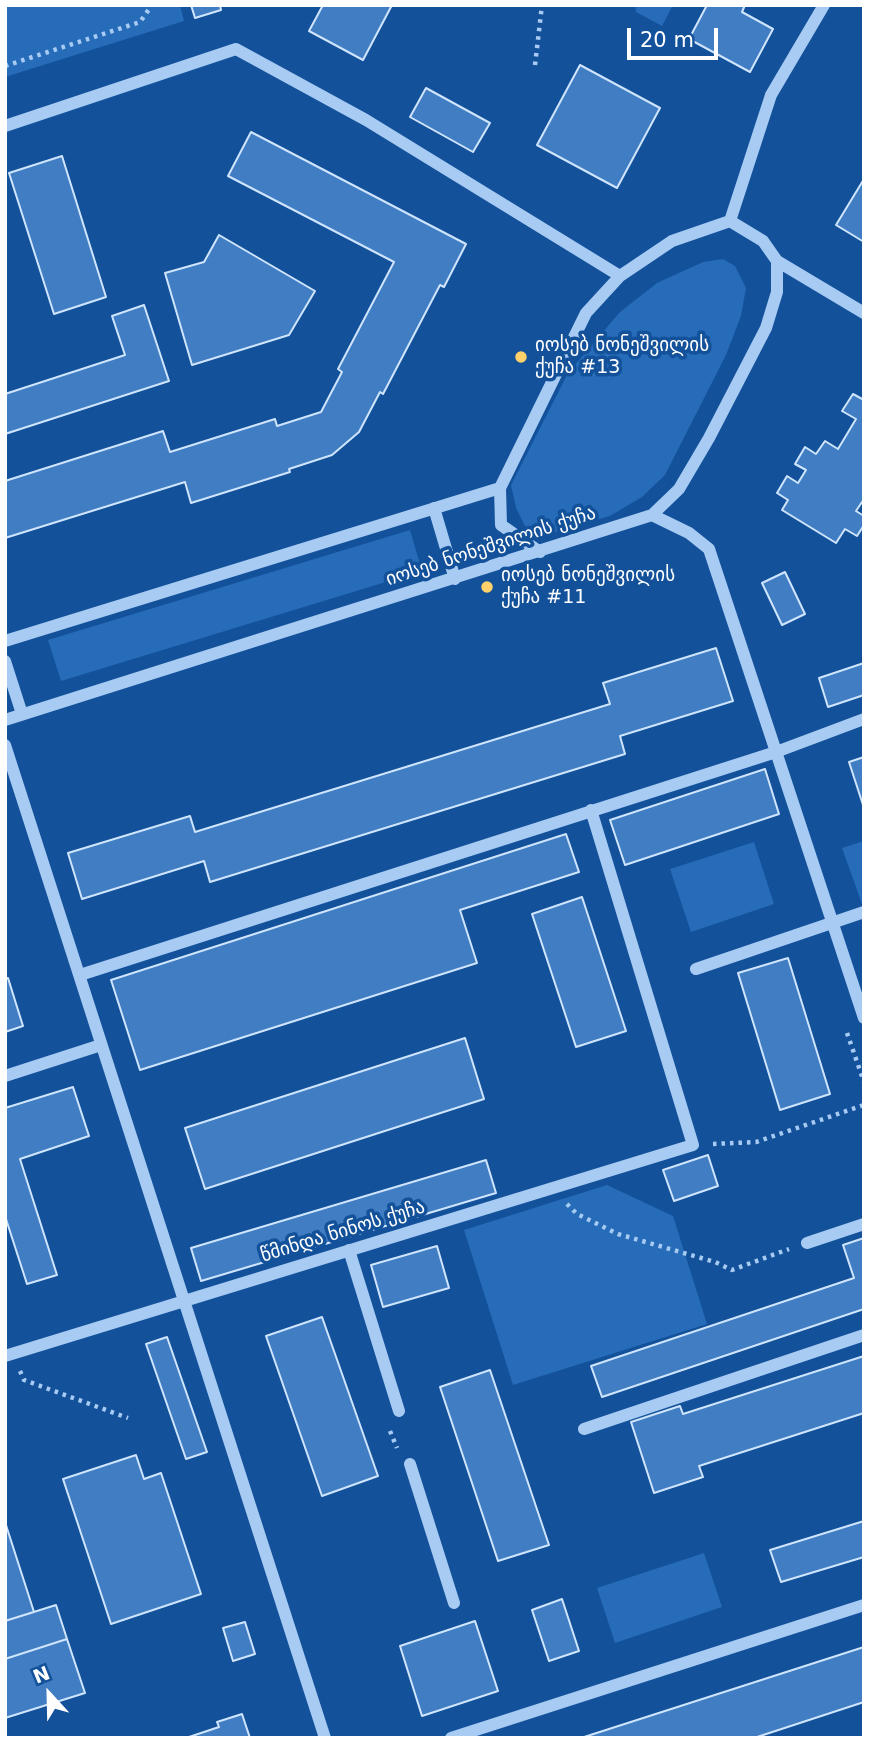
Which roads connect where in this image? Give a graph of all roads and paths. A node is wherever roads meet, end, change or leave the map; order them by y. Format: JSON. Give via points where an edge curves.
{"nodes":[{"id":1,"x":152,"y":5,"type":"edge"},
{"id":2,"x":541,"y":5,"type":"edge"},
{"id":3,"x":824,"y":5,"type":"edge"},
{"id":4,"x":535,"y":65,"type":"dead end"},
{"id":5,"x":5,"y":66,"type":"edge"},
{"id":6,"x":5,"y":126,"type":"edge"},
{"id":7,"x":730,"y":221,"type":"junction"},
{"id":8,"x":777,"y":261,"type":"junction"},
{"id":9,"x":620,"y":276,"type":"junction"},
{"id":10,"x":864,"y":313,"type":"edge"},
{"id":11,"x":500,"y":488,"type":"junction"},
{"id":12,"x":434,"y":508,"type":"junction"},
{"id":13,"x":652,"y":515,"type":"junction"},
{"id":14,"x":540,"y":552,"type":"junction"},
{"id":15,"x":456,"y":579,"type":"junction"},
{"id":16,"x":5,"y":641,"type":"edge"},
{"id":17,"x":5,"y":660,"type":"edge"},
{"id":18,"x":22,"y":715,"type":"junction"},
{"id":19,"x":864,"y":719,"type":"edge"},
{"id":20,"x":5,"y":720,"type":"edge"},
{"id":21,"x":5,"y":745,"type":"edge"},
{"id":22,"x":776,"y":752,"type":"junction"},
{"id":23,"x":591,"y":810,"type":"junction"},
{"id":24,"x":864,"y":912,"type":"edge"},
{"id":25,"x":832,"y":923,"type":"junction"},
{"id":26,"x":696,"y":969,"type":"dead end"},
{"id":27,"x":80,"y":975,"type":"junction"},
{"id":28,"x":864,"y":1018,"type":"edge"},
{"id":29,"x":101,"y":1045,"type":"junction"},
{"id":30,"x":5,"y":1076,"type":"edge"},
{"id":31,"x":864,"y":1105,"type":"edge"},
{"id":32,"x":693,"y":1145,"type":"junction"},
{"id":33,"x":552,"y":1189,"type":"junction"},
{"id":34,"x":864,"y":1224,"type":"edge"},
{"id":35,"x":807,"y":1243,"type":"joint"},
{"id":36,"x":349,"y":1250,"type":"junction"},
{"id":37,"x":185,"y":1301,"type":"junction"},
{"id":38,"x":864,"y":1335,"type":"edge"},
{"id":39,"x":9,"y":1355,"type":"edge"},
{"id":40,"x":399,"y":1411,"type":"joint"},
{"id":41,"x":128,"y":1419,"type":"dead end"},
{"id":42,"x":584,"y":1429,"type":"dead end"},
{"id":43,"x":410,"y":1464,"type":"joint"},
{"id":44,"x":454,"y":1604,"type":"dead end"},
{"id":45,"x":864,"y":1605,"type":"edge"},
{"id":46,"x":325,"y":1738,"type":"edge"},
{"id":47,"x":451,"y":1738,"type":"edge"}],
"edges":[{"from":1,"to":5,"type":"path","via":[[140,22]]},
{"from":2,"to":4,"type":"path"},
{"from":3,"to":7,"type":"street","via":[[771,95]]},
{"from":6,"to":9,"type":"street","via":[[236,49],[366,120]]},
{"from":7,"to":8,"type":"street","via":[[762,241]]},
{"from":7,"to":9,"type":"street","via":[[672,241]]},
{"from":8,"to":10,"type":"street"},
{"from":8,"to":13,"type":"street","name":"იოსებ ნონეშვილის ქუჩა","via":[[778,292],[766,328],[679,489]]},
{"from":9,"to":11,"type":"street","via":[[586,313]]},
{"from":11,"to":12,"type":"street"},
{"from":11,"to":14,"type":"street","via":[[501,525]]},
{"from":12,"to":15,"type":"street"},
{"from":12,"to":16,"type":"street"},
{"from":13,"to":14,"type":"street","name":"იოსებ ნონეშვილის ქუჩა"},
{"from":13,"to":22,"type":"street","via":[[709,549]]},
{"from":14,"to":15,"type":"street","name":"იოსებ ნონეშვილის ქუჩა"},
{"from":15,"to":18,"type":"street","name":"იოსებ ნონეშვილის ქუჩა"},
{"from":17,"to":18,"type":"street"},
{"from":18,"to":20,"type":"street","name":"იოსებ ნონეშვილის ქუჩა"},
{"from":19,"to":22,"type":"street"},
{"from":21,"to":27,"type":"street"},
{"from":22,"to":23,"type":"street"},
{"from":22,"to":25,"type":"street"},
{"from":23,"to":27,"type":"street"},
{"from":23,"to":32,"type":"street"},
{"from":24,"to":25,"type":"street"},
{"from":25,"to":26,"type":"street"},
{"from":25,"to":28,"type":"street"},
{"from":27,"to":29,"type":"street"},
{"from":29,"to":30,"type":"street"},
{"from":29,"to":37,"type":"street"},
{"from":31,"to":32,"type":"path","via":[[756,1142]]},
{"from":32,"to":33,"type":"street","name":"წმინდა ნინოს ქუჩა"},
{"from":33,"to":35,"type":"path","via":[[577,1214],[618,1234],[732,1270]]},
{"from":33,"to":36,"type":"street","name":"წმინდა ნინოს ქუჩა"},
{"from":34,"to":35,"type":"street"},
{"from":36,"to":37,"type":"street","name":"წმინდა ნინოს ქუჩა"},
{"from":36,"to":40,"type":"street"},
{"from":37,"to":39,"type":"street","name":"წმინდა ნინოს ქუჩა"},
{"from":37,"to":46,"type":"street"},
{"from":38,"to":42,"type":"street"},
{"from":39,"to":41,"type":"path","via":[[24,1380]]},
{"from":40,"to":43,"type":"path","via":[[390,1431],[401,1457]]},
{"from":43,"to":44,"type":"street"},
{"from":45,"to":47,"type":"street"}]}
